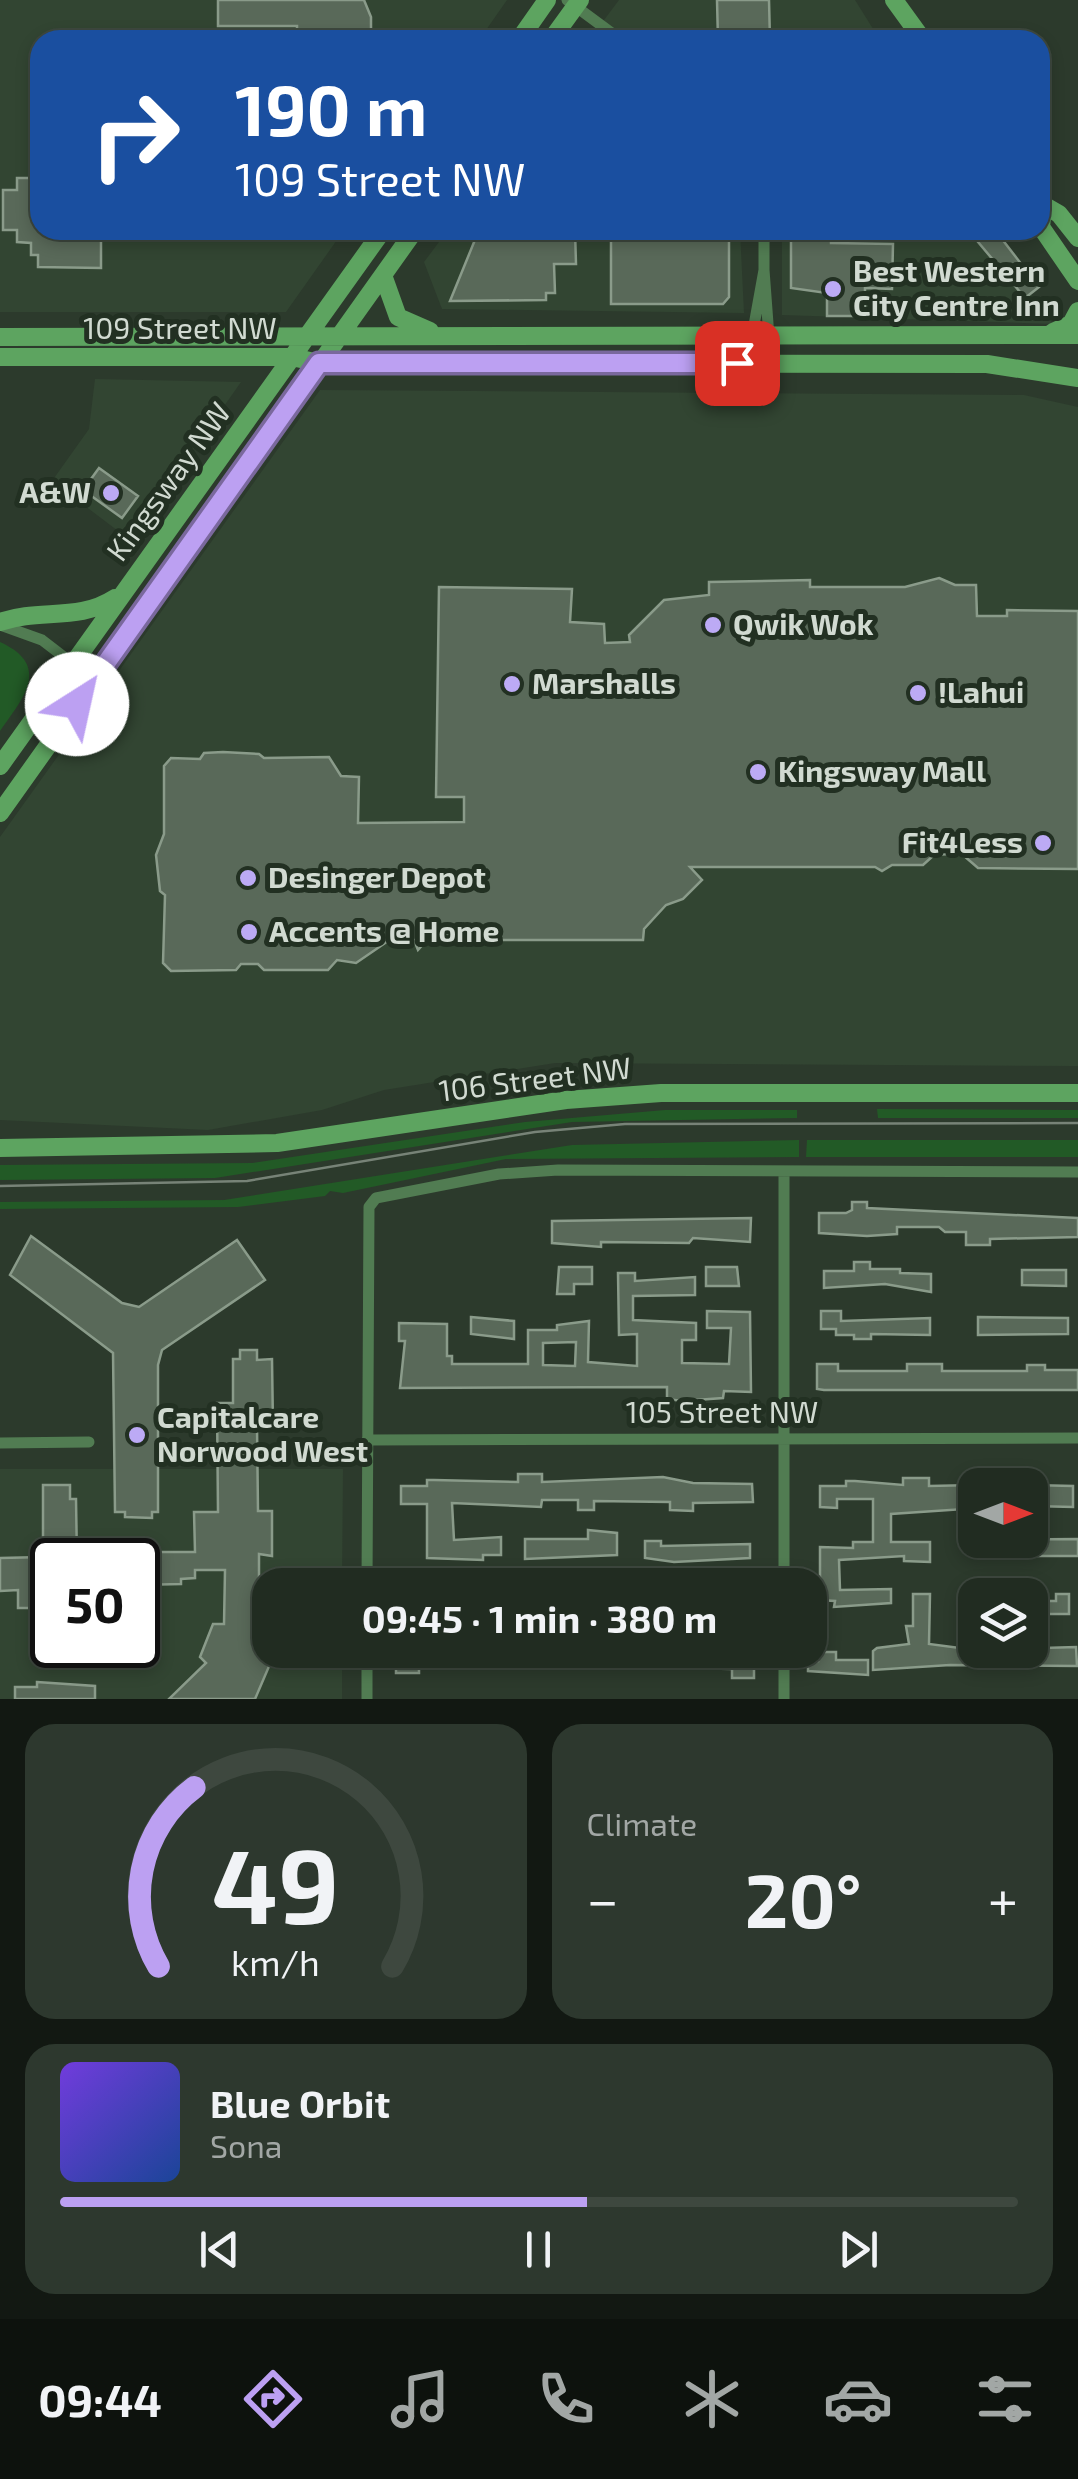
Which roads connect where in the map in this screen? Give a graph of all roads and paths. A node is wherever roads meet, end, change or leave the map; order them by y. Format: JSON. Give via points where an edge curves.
{"nodes":[{"id":1,"x":547,"y":0,"type":"edge"},
{"id":2,"x":894,"y":0,"type":"edge"},
{"id":3,"x":574,"y":2,"type":"edge"},
{"id":4,"x":526,"y":30,"type":"edge"},
{"id":5,"x":557,"y":30,"type":"edge"},
{"id":6,"x":609,"y":30,"type":"edge"},
{"id":7,"x":916,"y":30,"type":"edge"},
{"id":8,"x":1050,"y":210,"type":"edge"},
{"id":9,"x":1078,"y":238,"type":"edge"},
{"id":10,"x":376,"y":240,"type":"edge"},
{"id":11,"x":408,"y":240,"type":"edge"},
{"id":12,"x":764,"y":240,"type":"edge"},
{"id":13,"x":1050,"y":240,"type":"edge"},
{"id":14,"x":382,"y":275,"type":"junction"},
{"id":15,"x":1078,"y":281,"type":"edge"},
{"id":16,"x":1078,"y":310,"type":"edge"},
{"id":17,"x":340,"y":334,"type":"junction"},
{"id":18,"x":440,"y":334,"type":"junction"},
{"id":19,"x":763,"y":335,"type":"junction"},
{"id":20,"x":1047,"y":335,"type":"junction"},
{"id":21,"x":1078,"y":335,"type":"edge"},
{"id":22,"x":308,"y":336,"type":"junction"},
{"id":23,"x":0,"y":337,"type":"edge"},
{"id":24,"x":0,"y":357,"type":"edge"},
{"id":25,"x":292,"y":357,"type":"junction"},
{"id":26,"x":319,"y":363,"type":"junction"},
{"id":27,"x":747,"y":364,"type":"junction"},
{"id":28,"x":771,"y":364,"type":"junction"},
{"id":29,"x":1078,"y":378,"type":"edge"},
{"id":30,"x":124,"y":592,"type":"junction"},
{"id":31,"x":0,"y":624,"type":"edge"},
{"id":32,"x":73,"y":664,"type":"junction"},
{"id":33,"x":94,"y":680,"type":"junction"},
{"id":34,"x":0,"y":766,"type":"edge"},
{"id":35,"x":0,"y":813,"type":"edge"},
{"id":36,"x":1078,"y":1093,"type":"edge"},
{"id":37,"x":0,"y":1148,"type":"edge"},
{"id":38,"x":784,"y":1171,"type":"junction"},
{"id":39,"x":1078,"y":1172,"type":"edge"},
{"id":40,"x":785,"y":1437,"type":"junction"},
{"id":41,"x":1078,"y":1438,"type":"edge"},
{"id":42,"x":367,"y":1440,"type":"junction"},
{"id":43,"x":89,"y":1442,"type":"dead end"},
{"id":44,"x":0,"y":1443,"type":"edge"},
{"id":45,"x":367,"y":1568,"type":"edge"},
{"id":46,"x":784,"y":1568,"type":"edge"},
{"id":47,"x":367,"y":1668,"type":"edge"},
{"id":48,"x":784,"y":1668,"type":"edge"},
{"id":49,"x":367,"y":1699,"type":"edge"},
{"id":50,"x":784,"y":1699,"type":"edge"}],
"edges":[{"from":1,"to":4,"type":"main road"},
{"from":2,"to":7,"type":"main road"},
{"from":3,"to":5,"type":"main road"},
{"from":3,"to":6,"type":"street"},
{"from":8,"to":9,"type":"main road"},
{"from":10,"to":22,"type":"main road","name":"Kingsway NW"},
{"from":11,"to":14,"type":"main road","name":"Kingsway NW"},
{"from":12,"to":19,"type":"street"},
{"from":13,"to":15,"type":"main road"},
{"from":14,"to":17,"type":"main road","name":"Kingsway NW"},
{"from":14,"to":18,"type":"main road","via":[[398,317]]},
{"from":16,"to":20,"type":"main road","via":[[1071,324]]},
{"from":17,"to":18,"type":"main road","name":"109 Street NW"},
{"from":17,"to":22,"type":"main road","name":"109 Street NW"},
{"from":17,"to":26,"type":"main road","name":"Kingsway NW"},
{"from":18,"to":19,"type":"main road","name":"109 Street NW"},
{"from":19,"to":20,"type":"main road","name":"109 Street NW"},
{"from":19,"to":27,"type":"street"},
{"from":19,"to":28,"type":"street"},
{"from":20,"to":21,"type":"main road","name":"109 Street NW"},
{"from":22,"to":23,"type":"main road","name":"109 Street NW"},
{"from":22,"to":25,"type":"main road","name":"Kingsway NW"},
{"from":24,"to":25,"type":"main road","name":"109 Street NW"},
{"from":25,"to":26,"type":"main road","name":"109 Street NW"},
{"from":25,"to":30,"type":"main road","name":"Kingsway NW"},
{"from":26,"to":27,"type":"main road","name":"109 Street NW"},
{"from":26,"to":33,"type":"main road","name":"Kingsway NW"},
{"from":27,"to":28,"type":"main road","name":"109 Street NW"},
{"from":28,"to":29,"type":"main road","name":"109 Street NW","via":[[987,364]]},
{"from":30,"to":31,"type":"main road","via":[[90,613],[19,616]]},
{"from":30,"to":32,"type":"main road","name":"Kingsway NW"},
{"from":31,"to":32,"type":"street","via":[[42,640]]},
{"from":32,"to":33,"type":"street"},
{"from":32,"to":34,"type":"main road","name":"Kingsway NW"},
{"from":33,"to":35,"type":"main road","name":"Kingsway NW"},
{"from":36,"to":37,"type":"main road","name":"106 Street NW","via":[[661,1093],[566,1100],[277,1143]]},
{"from":38,"to":39,"type":"street"},
{"from":38,"to":40,"type":"street"},
{"from":38,"to":42,"type":"street","via":[[524,1171],[380,1196],[369,1207]]},
{"from":40,"to":41,"type":"street","name":"105 Street NW"},
{"from":40,"to":42,"type":"street","name":"105 Street NW"},
{"from":40,"to":46,"type":"street"},
{"from":42,"to":45,"type":"street"},
{"from":43,"to":44,"type":"street"},
{"from":47,"to":49,"type":"street"},
{"from":48,"to":50,"type":"street"}]}
